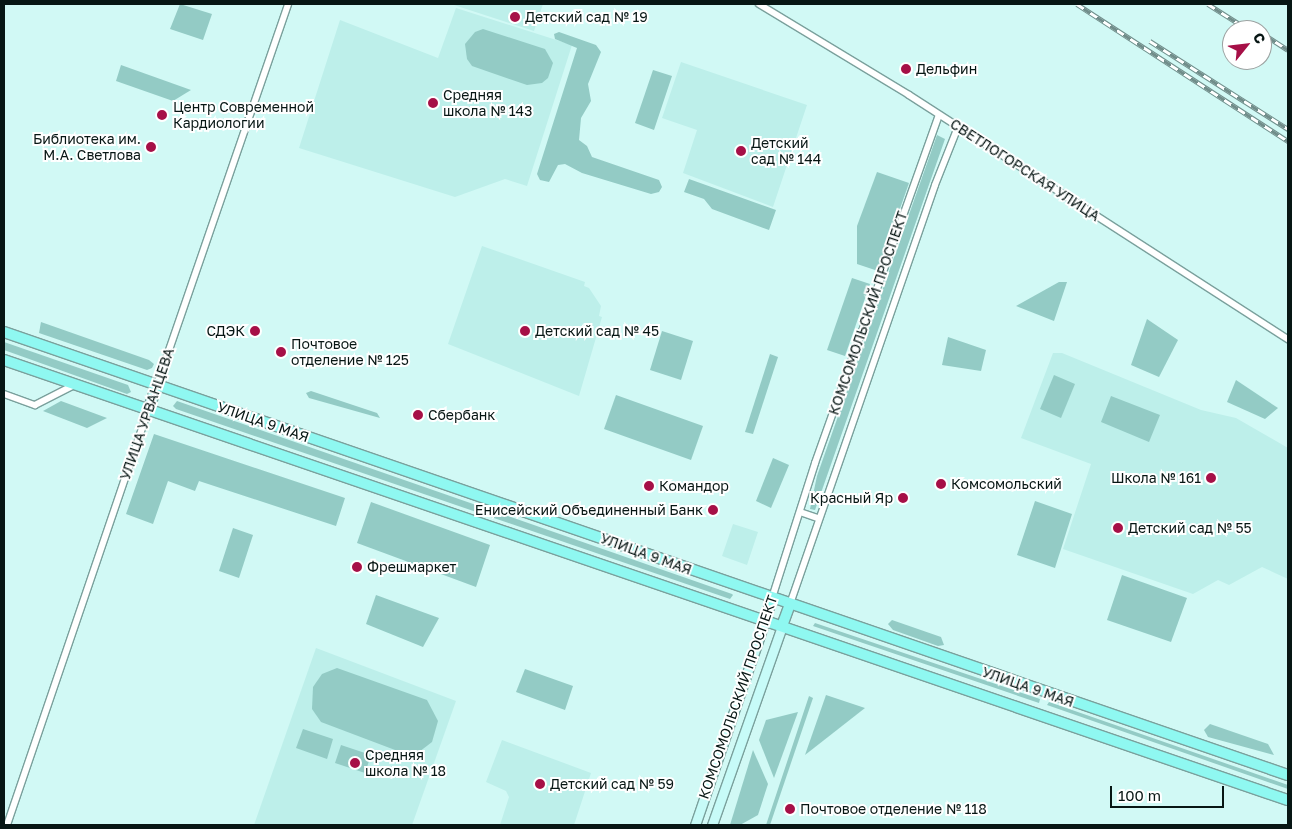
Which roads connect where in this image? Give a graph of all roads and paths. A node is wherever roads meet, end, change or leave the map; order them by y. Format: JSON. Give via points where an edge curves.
{"nodes":[{"id":1,"x":288,"y":4,"type":"edge"},
{"id":2,"x":759,"y":4,"type":"edge"},
{"id":3,"x":939,"y":114,"type":"junction"},
{"id":4,"x":958,"y":127,"type":"junction"},
{"id":5,"x":4,"y":332,"type":"edge"},
{"id":6,"x":1288,"y":339,"type":"edge"},
{"id":7,"x":4,"y":360,"type":"edge"},
{"id":8,"x":74,"y":385,"type":"junction"},
{"id":9,"x":157,"y":385,"type":"junction"},
{"id":10,"x":4,"y":394,"type":"edge"},
{"id":11,"x":148,"y":411,"type":"junction"},
{"id":12,"x":800,"y":512,"type":"junction"},
{"id":13,"x":817,"y":518,"type":"junction"},
{"id":14,"x":772,"y":598,"type":"junction"},
{"id":15,"x":790,"y":604,"type":"junction"},
{"id":16,"x":765,"y":621,"type":"junction"},
{"id":17,"x":782,"y":626,"type":"junction"},
{"id":18,"x":1288,"y":775,"type":"edge"},
{"id":19,"x":1288,"y":800,"type":"edge"},
{"id":20,"x":7,"y":825,"type":"edge"},
{"id":21,"x":696,"y":825,"type":"edge"},
{"id":22,"x":712,"y":825,"type":"edge"}],
"edges":[{"from":1,"to":9,"type":"street","name":"УЛИЦА УРВАНЦЕВА"},
{"from":2,"to":3,"type":"street","name":"СВЕТЛОГОРСКАЯ УЛИЦА"},
{"from":3,"to":4,"type":"street","name":"СВЕТЛОГОРСКАЯ УЛИЦА"},
{"from":3,"to":12,"type":"street","name":"КОМСОМОЛЬСКИЙ ПРОСПЕКТ"},
{"from":4,"to":6,"type":"street","name":"СВЕТЛОГОРСКАЯ УЛИЦА"},
{"from":4,"to":13,"type":"street","name":"КОМСОМОЛЬСКИЙ ПРОСПЕКТ"},
{"from":5,"to":9,"type":"main road","name":"УЛИЦА 9 МАЯ"},
{"from":7,"to":8,"type":"main road","name":"УЛИЦА 9 МАЯ"},
{"from":8,"to":10,"type":"street","via":[[35,405]]},
{"from":8,"to":11,"type":"main road","name":"УЛИЦА 9 МАЯ"},
{"from":9,"to":11,"type":"main road","name":"УЛИЦА УРВАНЦЕВА"},
{"from":9,"to":14,"type":"main road","name":"УЛИЦА 9 МАЯ"},
{"from":11,"to":16,"type":"main road","name":"УЛИЦА 9 МАЯ"},
{"from":11,"to":20,"type":"street","name":"УЛИЦА УРВАНЦЕВА"},
{"from":12,"to":13,"type":"street"},
{"from":12,"to":14,"type":"street","name":"КОМСОМОЛЬСКИЙ ПРОСПЕКТ"},
{"from":13,"to":15,"type":"street","name":"КОМСОМОЛЬСКИЙ ПРОСПЕКТ"},
{"from":14,"to":15,"type":"main road","name":"УЛИЦА 9 МАЯ"},
{"from":14,"to":16,"type":"main road","name":"КОМСОМОЛЬСКИЙ ПРОСПЕКТ"},
{"from":15,"to":17,"type":"main road","name":"КОМСОМОЛЬСКИЙ ПРОСПЕКТ"},
{"from":15,"to":18,"type":"main road","name":"УЛИЦА 9 МАЯ"},
{"from":16,"to":17,"type":"main road","name":"УЛИЦА 9 МАЯ"},
{"from":16,"to":21,"type":"main road","name":"КОМСОМОЛЬСКИЙ ПРОСПЕКТ"},
{"from":17,"to":19,"type":"main road","name":"УЛИЦА 9 МАЯ"},
{"from":17,"to":22,"type":"main road","name":"КОМСОМОЛЬСКИЙ ПРОСПЕКТ"}]}
